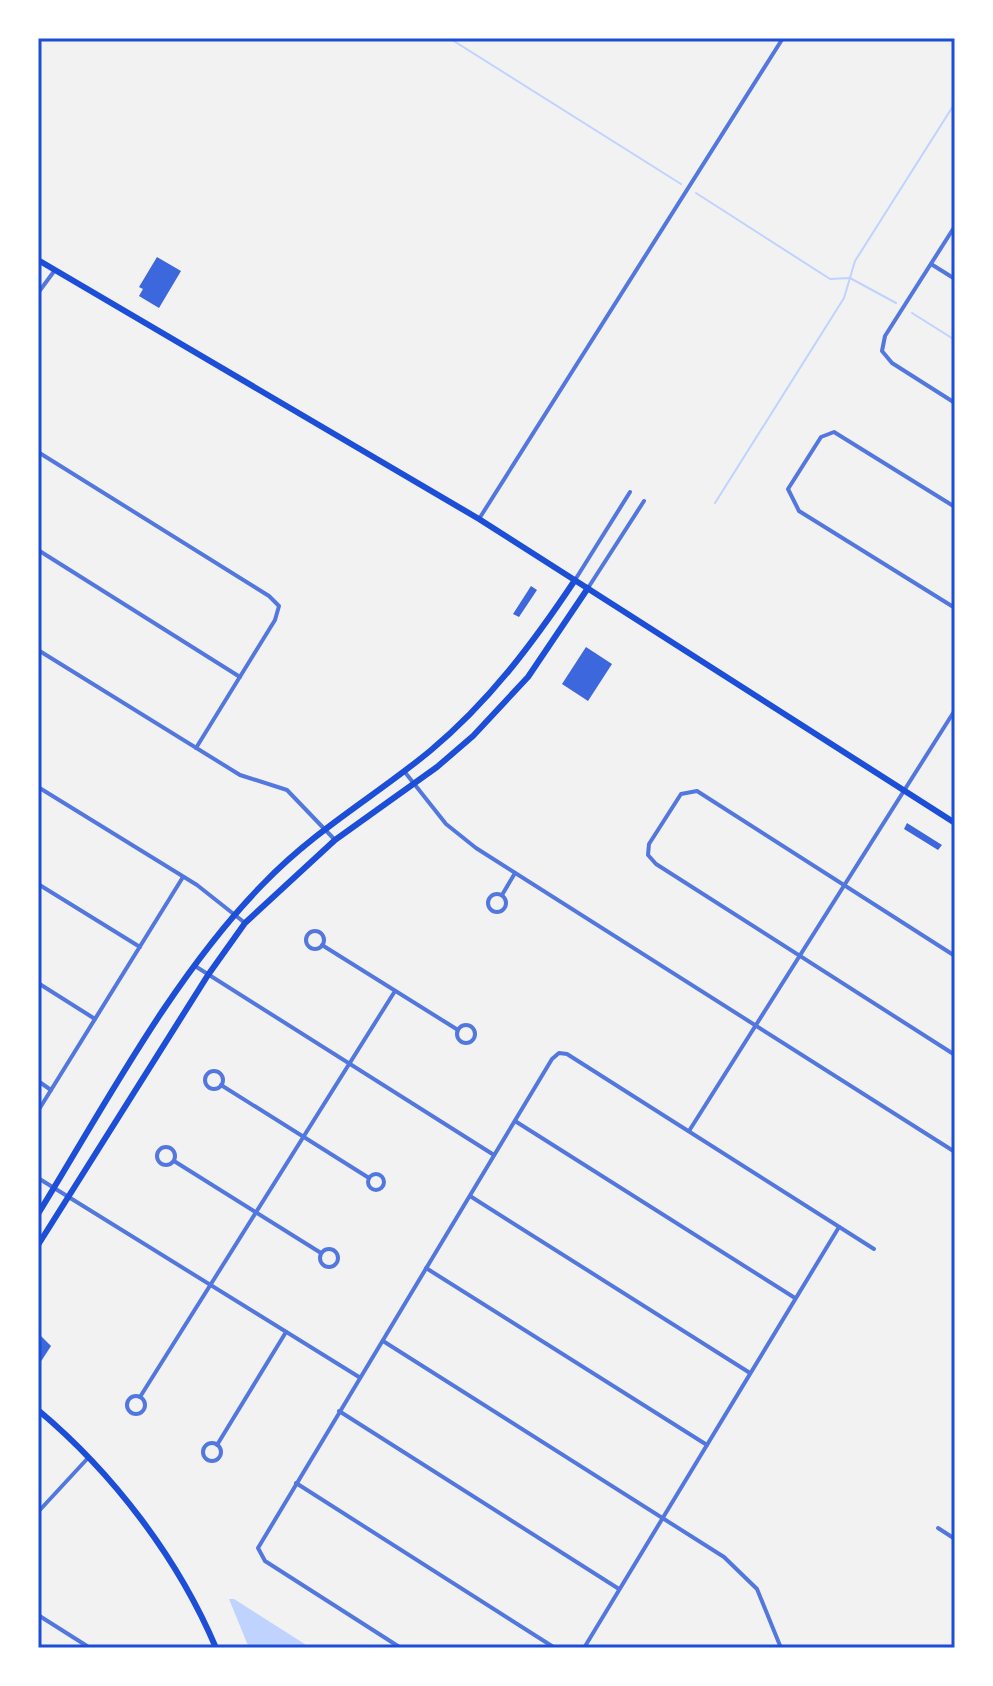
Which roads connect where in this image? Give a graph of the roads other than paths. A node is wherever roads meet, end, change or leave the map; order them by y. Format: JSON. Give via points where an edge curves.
{"nodes":[{"id":1,"x":783,"y":38,"type":"edge"},
{"id":2,"x":955,"y":226,"type":"edge"},
{"id":3,"x":38,"y":260,"type":"edge"},
{"id":4,"x":931,"y":264,"type":"junction"},
{"id":5,"x":55,"y":270,"type":"junction"},
{"id":6,"x":955,"y":279,"type":"edge"},
{"id":7,"x":38,"y":293,"type":"edge"},
{"id":8,"x":955,"y":403,"type":"edge"},
{"id":9,"x":38,"y":452,"type":"edge"},
{"id":10,"x":630,"y":492,"type":"dead end"},
{"id":11,"x":644,"y":501,"type":"dead end"},
{"id":12,"x":955,"y":507,"type":"edge"},
{"id":13,"x":479,"y":519,"type":"junction"},
{"id":14,"x":38,"y":550,"type":"edge"},
{"id":15,"x":575,"y":580,"type":"junction"},
{"id":16,"x":588,"y":588,"type":"junction"},
{"id":17,"x":955,"y":608,"type":"edge"},
{"id":18,"x":38,"y":650,"type":"edge"},
{"id":19,"x":240,"y":677,"type":"junction"},
{"id":20,"x":501,"y":683,"type":"junction"},
{"id":21,"x":512,"y":694,"type":"junction"},
{"id":22,"x":955,"y":710,"type":"edge"},
{"id":23,"x":196,"y":748,"type":"junction"},
{"id":24,"x":404,"y":771,"type":"junction"},
{"id":25,"x":413,"y":784,"type":"junction"},
{"id":26,"x":38,"y":787,"type":"edge"},
{"id":27,"x":904,"y":792,"type":"junction"},
{"id":28,"x":955,"y":823,"type":"edge"},
{"id":29,"x":325,"y":826,"type":"junction"},
{"id":30,"x":335,"y":840,"type":"junction"},
{"id":31,"x":515,"y":873,"type":"junction"},
{"id":32,"x":183,"y":877,"type":"junction"},
{"id":33,"x":38,"y":884,"type":"edge"},
{"id":34,"x":845,"y":887,"type":"junction"},
{"id":35,"x":502,"y":895,"type":"junction"},
{"id":36,"x":234,"y":914,"type":"junction"},
{"id":37,"x":245,"y":923,"type":"junction"},
{"id":38,"x":322,"y":945,"type":"junction"},
{"id":39,"x":140,"y":947,"type":"junction"},
{"id":40,"x":955,"y":956,"type":"edge"},
{"id":41,"x":800,"y":957,"type":"junction"},
{"id":42,"x":194,"y":965,"type":"junction"},
{"id":43,"x":208,"y":975,"type":"junction"},
{"id":44,"x":38,"y":983,"type":"edge"},
{"id":45,"x":395,"y":991,"type":"junction"},
{"id":46,"x":95,"y":1019,"type":"junction"},
{"id":47,"x":755,"y":1025,"type":"junction"},
{"id":48,"x":458,"y":1030,"type":"junction"},
{"id":49,"x":955,"y":1055,"type":"edge"},
{"id":50,"x":349,"y":1064,"type":"junction"},
{"id":51,"x":38,"y":1081,"type":"edge"},
{"id":52,"x":221,"y":1085,"type":"junction"},
{"id":53,"x":51,"y":1090,"type":"junction"},
{"id":54,"x":38,"y":1111,"type":"edge"},
{"id":55,"x":515,"y":1121,"type":"junction"},
{"id":56,"x":689,"y":1131,"type":"junction"},
{"id":57,"x":303,"y":1137,"type":"junction"},
{"id":58,"x":955,"y":1152,"type":"edge"},
{"id":59,"x":494,"y":1155,"type":"junction"},
{"id":60,"x":174,"y":1161,"type":"junction"},
{"id":61,"x":38,"y":1178,"type":"edge"},
{"id":62,"x":369,"y":1178,"type":"junction"},
{"id":63,"x":54,"y":1188,"type":"junction"},
{"id":64,"x":470,"y":1196,"type":"junction"},
{"id":65,"x":68,"y":1197,"type":"junction"},
{"id":66,"x":256,"y":1212,"type":"junction"},
{"id":67,"x":38,"y":1214,"type":"edge"},
{"id":68,"x":839,"y":1227,"type":"junction"},
{"id":69,"x":38,"y":1245,"type":"edge"},
{"id":70,"x":874,"y":1249,"type":"dead end"},
{"id":71,"x":321,"y":1253,"type":"junction"},
{"id":72,"x":426,"y":1268,"type":"junction"},
{"id":73,"x":211,"y":1285,"type":"junction"},
{"id":74,"x":795,"y":1298,"type":"junction"},
{"id":75,"x":286,"y":1332,"type":"junction"},
{"id":76,"x":382,"y":1340,"type":"junction"},
{"id":77,"x":750,"y":1373,"type":"junction"},
{"id":78,"x":360,"y":1377,"type":"junction"},
{"id":79,"x":140,"y":1397,"type":"junction"},
{"id":80,"x":38,"y":1410,"type":"edge"},
{"id":81,"x":339,"y":1411,"type":"junction"},
{"id":82,"x":217,"y":1445,"type":"junction"},
{"id":83,"x":707,"y":1445,"type":"junction"},
{"id":84,"x":88,"y":1458,"type":"junction"},
{"id":85,"x":296,"y":1483,"type":"junction"},
{"id":86,"x":38,"y":1512,"type":"edge"},
{"id":87,"x":663,"y":1518,"type":"junction"},
{"id":88,"x":938,"y":1528,"type":"dead end"},
{"id":89,"x":955,"y":1539,"type":"edge"},
{"id":90,"x":619,"y":1589,"type":"junction"},
{"id":91,"x":38,"y":1615,"type":"edge"},
{"id":92,"x":87,"y":1646,"type":"dead end"},
{"id":93,"x":216,"y":1648,"type":"edge"},
{"id":94,"x":401,"y":1648,"type":"edge"},
{"id":95,"x":555,"y":1648,"type":"edge"},
{"id":96,"x":584,"y":1648,"type":"edge"},
{"id":97,"x":781,"y":1648,"type":"edge"}],
"edges":[{"from":1,"to":13,"type":"street"},
{"from":2,"to":4,"type":"street"},
{"from":3,"to":5,"type":"main road"},
{"from":4,"to":6,"type":"street"},
{"from":4,"to":8,"type":"street","via":[[882,351]]},
{"from":5,"to":7,"type":"street"},
{"from":5,"to":13,"type":"main road"},
{"from":9,"to":19,"type":"street","via":[[279,606]]},
{"from":10,"to":15,"type":"street"},
{"from":11,"to":16,"type":"street"},
{"from":12,"to":17,"type":"street","via":[[834,432],[821,437],[788,495],[799,511]]},
{"from":13,"to":15,"type":"main road"},
{"from":14,"to":19,"type":"street"},
{"from":15,"to":16,"type":"main road"},
{"from":15,"to":20,"type":"main road"},
{"from":16,"to":21,"type":"main road"},
{"from":16,"to":27,"type":"main road"},
{"from":18,"to":23,"type":"street"},
{"from":19,"to":23,"type":"street"},
{"from":20,"to":21,"type":"main road"},
{"from":20,"to":24,"type":"main road"},
{"from":21,"to":25,"type":"main road","via":[[473,736]]},
{"from":22,"to":27,"type":"street"},
{"from":23,"to":29,"type":"street","via":[[240,775],[287,790]]},
{"from":24,"to":25,"type":"street"},
{"from":24,"to":29,"type":"main road"},
{"from":25,"to":30,"type":"main road"},
{"from":25,"to":31,"type":"street","via":[[460,837]]},
{"from":26,"to":32,"type":"street"},
{"from":27,"to":28,"type":"main road"},
{"from":27,"to":34,"type":"street"},
{"from":29,"to":30,"type":"street"},
{"from":29,"to":36,"type":"main road"},
{"from":30,"to":37,"type":"main road"},
{"from":31,"to":35,"type":"street"},
{"from":31,"to":47,"type":"street"},
{"from":32,"to":36,"type":"street"},
{"from":32,"to":39,"type":"street"},
{"from":33,"to":39,"type":"street"},
{"from":34,"to":40,"type":"street"},
{"from":34,"to":41,"type":"street"},
{"from":34,"to":41,"type":"street","via":[[697,791],[681,794],[664,820],[649,844],[651,859]]},
{"from":35,"to":35,"type":"street","via":[[490,899],[494,911],[506,906]]},
{"from":36,"to":37,"type":"street"},
{"from":36,"to":42,"type":"main road"},
{"from":37,"to":43,"type":"main road"},
{"from":38,"to":38,"type":"street","via":[[318,932],[307,935],[310,948]]},
{"from":38,"to":45,"type":"street"},
{"from":39,"to":46,"type":"street"},
{"from":41,"to":47,"type":"street"},
{"from":41,"to":49,"type":"street"},
{"from":42,"to":43,"type":"street"},
{"from":42,"to":63,"type":"main road"},
{"from":43,"to":50,"type":"street"},
{"from":43,"to":65,"type":"main road"},
{"from":44,"to":46,"type":"street"},
{"from":45,"to":48,"type":"street"},
{"from":45,"to":50,"type":"street"},
{"from":46,"to":53,"type":"street"},
{"from":47,"to":56,"type":"street"},
{"from":47,"to":58,"type":"street"},
{"from":48,"to":48,"type":"street","via":[[460,1041],[473,1039],[470,1027]]},
{"from":50,"to":57,"type":"street"},
{"from":50,"to":59,"type":"street"},
{"from":51,"to":53,"type":"street"},
{"from":52,"to":52,"type":"street","via":[[220,1074],[206,1075],[209,1088]]},
{"from":52,"to":57,"type":"street"},
{"from":53,"to":54,"type":"street"},
{"from":55,"to":56,"type":"street","via":[[559,1053]]},
{"from":55,"to":59,"type":"street"},
{"from":55,"to":74,"type":"street"},
{"from":56,"to":68,"type":"street"},
{"from":57,"to":62,"type":"street"},
{"from":57,"to":66,"type":"street"},
{"from":59,"to":64,"type":"street"},
{"from":60,"to":60,"type":"street","via":[[172,1150],[159,1151],[162,1163]]},
{"from":60,"to":66,"type":"street"},
{"from":61,"to":63,"type":"street"},
{"from":62,"to":62,"type":"street","via":[[371,1188],[384,1186],[381,1175]]},
{"from":63,"to":65,"type":"street"},
{"from":63,"to":67,"type":"main road"},
{"from":64,"to":72,"type":"street"},
{"from":64,"to":77,"type":"street"},
{"from":65,"to":69,"type":"main road"},
{"from":65,"to":73,"type":"street"},
{"from":66,"to":71,"type":"street"},
{"from":66,"to":73,"type":"street"},
{"from":68,"to":70,"type":"street"},
{"from":68,"to":74,"type":"street"},
{"from":71,"to":71,"type":"street","via":[[326,1266],[337,1262],[333,1250]]},
{"from":72,"to":76,"type":"street"},
{"from":72,"to":83,"type":"street"},
{"from":73,"to":75,"type":"street"},
{"from":73,"to":79,"type":"street"},
{"from":74,"to":77,"type":"street"},
{"from":75,"to":78,"type":"street"},
{"from":75,"to":82,"type":"street"},
{"from":76,"to":78,"type":"street"},
{"from":76,"to":87,"type":"street"},
{"from":77,"to":83,"type":"street"},
{"from":78,"to":81,"type":"street"},
{"from":79,"to":79,"type":"street","via":[[130,1399],[132,1412],[144,1409]]},
{"from":80,"to":84,"type":"main road"},
{"from":81,"to":85,"type":"street"},
{"from":81,"to":90,"type":"street"},
{"from":82,"to":82,"type":"street","via":[[205,1447],[207,1459],[218,1458]]},
{"from":83,"to":87,"type":"street"},
{"from":84,"to":86,"type":"street"},
{"from":84,"to":93,"type":"main road","via":[[157,1542]]},
{"from":85,"to":94,"type":"street","via":[[261,1541],[260,1554]]},
{"from":85,"to":95,"type":"street"},
{"from":87,"to":90,"type":"street"},
{"from":87,"to":97,"type":"street","via":[[742,1571],[757,1589]]},
{"from":88,"to":89,"type":"street"},
{"from":90,"to":96,"type":"street"},
{"from":91,"to":92,"type":"street"}]}
